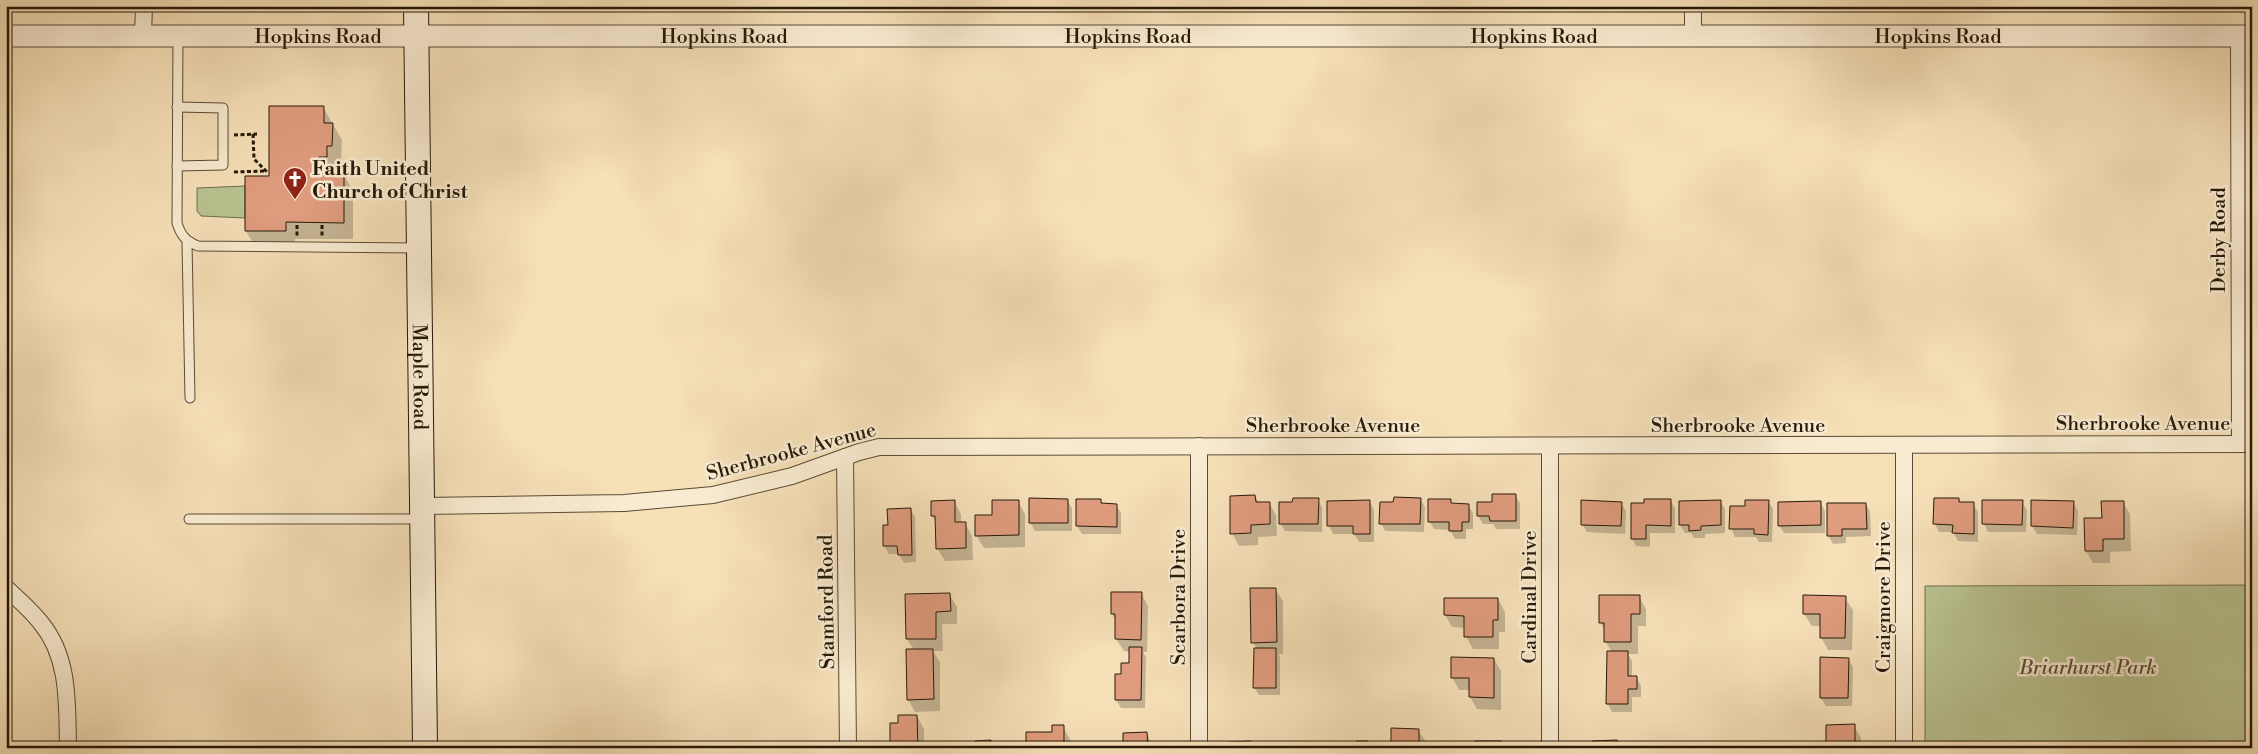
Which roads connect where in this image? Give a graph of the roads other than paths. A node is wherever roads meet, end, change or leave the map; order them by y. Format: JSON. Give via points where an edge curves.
{"nodes":[{"id":1,"x":144,"y":6,"type":"edge"},
{"id":2,"x":416,"y":6,"type":"edge"},
{"id":3,"x":1693,"y":6,"type":"edge"},
{"id":4,"x":143,"y":34,"type":"junction"},
{"id":5,"x":178,"y":35,"type":"junction"},
{"id":6,"x":6,"y":36,"type":"edge"},
{"id":7,"x":415,"y":36,"type":"junction"},
{"id":8,"x":2245,"y":36,"type":"edge"},
{"id":9,"x":1693,"y":37,"type":"junction"},
{"id":10,"x":177,"y":107,"type":"junction"},
{"id":11,"x":177,"y":166,"type":"junction"},
{"id":12,"x":188,"y":242,"type":"junction"},
{"id":13,"x":418,"y":248,"type":"junction"},
{"id":14,"x":190,"y":398,"type":"dead end"},
{"id":15,"x":2246,"y":444,"type":"edge"},
{"id":16,"x":1199,"y":446,"type":"junction"},
{"id":17,"x":1550,"y":446,"type":"junction"},
{"id":18,"x":1904,"y":446,"type":"junction"},
{"id":19,"x":845,"y":457,"type":"junction"},
{"id":20,"x":422,"y":513,"type":"junction"},
{"id":21,"x":189,"y":519,"type":"dead end"},
{"id":22,"x":6,"y":588,"type":"edge"},
{"id":23,"x":68,"y":748,"type":"edge"},
{"id":24,"x":425,"y":748,"type":"edge"},
{"id":25,"x":848,"y":748,"type":"edge"},
{"id":26,"x":1199,"y":748,"type":"edge"},
{"id":27,"x":1550,"y":748,"type":"edge"},
{"id":28,"x":1904,"y":748,"type":"edge"}],
"edges":[{"from":1,"to":4,"type":"street"},
{"from":2,"to":7,"type":"main road","name":"Maple Road"},
{"from":3,"to":9,"type":"street"},
{"from":4,"to":5,"type":"street","name":"Hopkins Road"},
{"from":4,"to":6,"type":"street","name":"Hopkins Road"},
{"from":5,"to":7,"type":"street","name":"Hopkins Road"},
{"from":5,"to":10,"type":"lane"},
{"from":7,"to":9,"type":"street","name":"Hopkins Road"},
{"from":7,"to":13,"type":"main road","name":"Maple Road"},
{"from":8,"to":9,"type":"street","name":"Hopkins Road"},
{"from":8,"to":15,"type":"street","name":"Derby Road"},
{"from":10,"to":11,"type":"lane"},
{"from":10,"to":11,"type":"lane","via":[[223,108],[223,165]]},
{"from":11,"to":12,"type":"lane","via":[[177,223]]},
{"from":12,"to":13,"type":"lane","via":[[198,246]]},
{"from":12,"to":14,"type":"lane"},
{"from":13,"to":20,"type":"main road","name":"Maple Road"},
{"from":15,"to":18,"type":"street","name":"Sherbrooke Avenue"},
{"from":16,"to":17,"type":"street","name":"Sherbrooke Avenue"},
{"from":16,"to":19,"type":"street","name":"Sherbrooke Avenue","via":[[879,447]]},
{"from":16,"to":26,"type":"street","name":"Scarbora Drive"},
{"from":17,"to":18,"type":"street","name":"Sherbrooke Avenue"},
{"from":17,"to":27,"type":"street","name":"Cardinal Drive"},
{"from":18,"to":28,"type":"street","name":"Craigmore Drive"},
{"from":19,"to":20,"type":"street","name":"Sherbrooke Avenue","via":[[792,476],[713,495]]},
{"from":19,"to":25,"type":"street","name":"Stamford Road"},
{"from":20,"to":21,"type":"lane"},
{"from":20,"to":24,"type":"main road","name":"Maple Road"},
{"from":22,"to":23,"type":"street","via":[[42,624],[60,660],[67,684]]}]}
